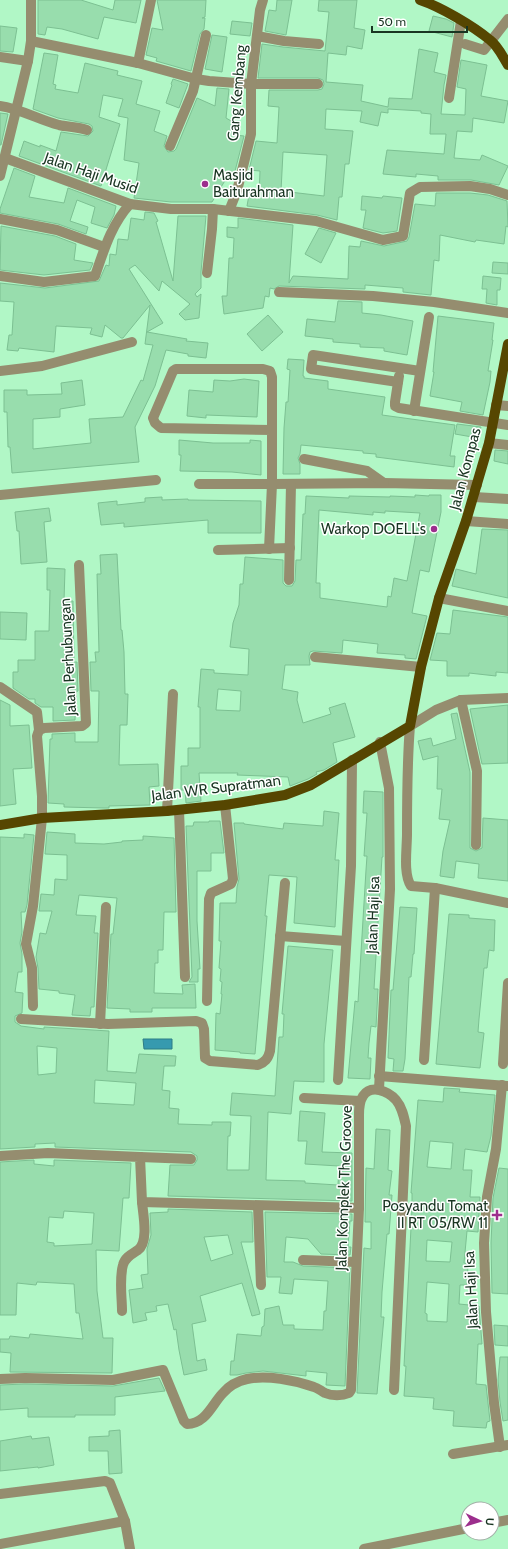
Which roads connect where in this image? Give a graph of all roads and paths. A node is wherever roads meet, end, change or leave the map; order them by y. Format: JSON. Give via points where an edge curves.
{"nodes":[{"id":1,"x":30,"y":0,"type":"edge"},
{"id":2,"x":151,"y":0,"type":"edge"},
{"id":3,"x":264,"y":0,"type":"edge"},
{"id":4,"x":426,"y":1,"type":"edge"},
{"id":5,"x":508,"y":19,"type":"edge"},
{"id":6,"x":461,"y":21,"type":"junction"},
{"id":7,"x":206,"y":35,"type":"dead end"},
{"id":8,"x":257,"y":36,"type":"junction"},
{"id":9,"x":31,"y":41,"type":"junction"},
{"id":10,"x":491,"y":41,"type":"junction"},
{"id":11,"x":320,"y":44,"type":"dead end"},
{"id":12,"x":465,"y":44,"type":"dead end"},
{"id":13,"x":0,"y":57,"type":"edge"},
{"id":14,"x":28,"y":61,"type":"junction"},
{"id":15,"x":138,"y":63,"type":"junction"},
{"id":16,"x":508,"y":65,"type":"edge"},
{"id":17,"x":196,"y":79,"type":"junction"},
{"id":18,"x":252,"y":84,"type":"junction"},
{"id":19,"x":318,"y":84,"type":"dead end"},
{"id":20,"x":449,"y":98,"type":"dead end"},
{"id":21,"x":0,"y":106,"type":"edge"},
{"id":22,"x":17,"y":108,"type":"junction"},
{"id":23,"x":87,"y":130,"type":"dead end"},
{"id":24,"x":170,"y":146,"type":"dead end"},
{"id":25,"x":6,"y":158,"type":"junction"},
{"id":26,"x":0,"y":176,"type":"edge"},
{"id":27,"x":508,"y":195,"type":"edge"},
{"id":28,"x":130,"y":204,"type":"junction"},
{"id":29,"x":213,"y":209,"type":"junction"},
{"id":30,"x":229,"y":211,"type":"junction"},
{"id":31,"x":0,"y":219,"type":"edge"},
{"id":32,"x":104,"y":246,"type":"junction"},
{"id":33,"x":207,"y":273,"type":"dead end"},
{"id":34,"x":0,"y":276,"type":"edge"},
{"id":35,"x":279,"y":292,"type":"dead end"},
{"id":36,"x":508,"y":313,"type":"edge"},
{"id":37,"x":429,"y":318,"type":"dead end"},
{"id":38,"x":132,"y":342,"type":"dead end"},
{"id":39,"x":508,"y":344,"type":"edge"},
{"id":40,"x":401,"y":368,"type":"junction"},
{"id":41,"x":0,"y":371,"type":"edge"},
{"id":42,"x":420,"y":371,"type":"junction"},
{"id":43,"x":398,"y":382,"type":"junction"},
{"id":44,"x":496,"y":405,"type":"junction"},
{"id":45,"x":508,"y":406,"type":"edge"},
{"id":46,"x":414,"y":411,"type":"junction"},
{"id":47,"x":493,"y":423,"type":"junction"},
{"id":48,"x":508,"y":425,"type":"edge"},
{"id":49,"x":272,"y":430,"type":"junction"},
{"id":50,"x":489,"y":443,"type":"junction"},
{"id":51,"x":508,"y":445,"type":"edge"},
{"id":52,"x":304,"y":459,"type":"dead end"},
{"id":53,"x":156,"y":480,"type":"dead end"},
{"id":54,"x":384,"y":483,"type":"junction"},
{"id":55,"x":199,"y":484,"type":"dead end"},
{"id":56,"x":272,"y":484,"type":"junction"},
{"id":57,"x":291,"y":484,"type":"junction"},
{"id":58,"x":477,"y":485,"type":"junction"},
{"id":59,"x":0,"y":495,"type":"edge"},
{"id":60,"x":474,"y":497,"type":"junction"},
{"id":61,"x":508,"y":499,"type":"edge"},
{"id":62,"x":466,"y":521,"type":"junction"},
{"id":63,"x":508,"y":524,"type":"edge"},
{"id":64,"x":290,"y":548,"type":"junction"},
{"id":65,"x":269,"y":549,"type":"junction"},
{"id":66,"x":218,"y":550,"type":"dead end"},
{"id":67,"x":79,"y":565,"type":"dead end"},
{"id":68,"x":289,"y":580,"type":"dead end"},
{"id":69,"x":439,"y":598,"type":"junction"},
{"id":70,"x":508,"y":611,"type":"edge"},
{"id":71,"x":315,"y":657,"type":"dead end"},
{"id":72,"x":421,"y":667,"type":"junction"},
{"id":73,"x":0,"y":687,"type":"edge"},
{"id":74,"x":174,"y":694,"type":"dead end"},
{"id":75,"x":508,"y":698,"type":"edge"},
{"id":76,"x":461,"y":700,"type":"junction"},
{"id":77,"x":410,"y":726,"type":"junction"},
{"id":78,"x":39,"y":730,"type":"junction"},
{"id":79,"x":380,"y":742,"type":"junction"},
{"id":80,"x":352,"y":760,"type":"junction"},
{"id":81,"x":225,"y":805,"type":"junction"},
{"id":82,"x":179,"y":810,"type":"junction"},
{"id":83,"x":167,"y":811,"type":"junction"},
{"id":84,"x":42,"y":818,"type":"junction"},
{"id":85,"x":0,"y":825,"type":"edge"},
{"id":86,"x":476,"y":845,"type":"dead end"},
{"id":87,"x":285,"y":883,"type":"dead end"},
{"id":88,"x":435,"y":888,"type":"junction"},
{"id":89,"x":508,"y":903,"type":"edge"},
{"id":90,"x":106,"y":907,"type":"dead end"},
{"id":91,"x":280,"y":936,"type":"junction"},
{"id":92,"x":346,"y":941,"type":"junction"},
{"id":93,"x":185,"y":977,"type":"dead end"},
{"id":94,"x":508,"y":983,"type":"edge"},
{"id":95,"x":207,"y":1001,"type":"dead end"},
{"id":96,"x":32,"y":1006,"type":"dead end"},
{"id":97,"x":22,"y":1018,"type":"dead end"},
{"id":98,"x":100,"y":1024,"type":"junction"},
{"id":99,"x":424,"y":1060,"type":"dead end"},
{"id":100,"x":502,"y":1064,"type":"dead end"},
{"id":101,"x":379,"y":1076,"type":"junction"},
{"id":102,"x":338,"y":1080,"type":"dead end"},
{"id":103,"x":505,"y":1085,"type":"edge"},
{"id":104,"x":380,"y":1090,"type":"junction"},
{"id":105,"x":304,"y":1098,"type":"dead end"},
{"id":106,"x":360,"y":1102,"type":"junction"},
{"id":107,"x":0,"y":1156,"type":"edge"},
{"id":108,"x":140,"y":1157,"type":"junction"},
{"id":109,"x":191,"y":1159,"type":"dead end"},
{"id":110,"x":142,"y":1202,"type":"junction"},
{"id":111,"x":258,"y":1206,"type":"junction"},
{"id":112,"x":359,"y":1208,"type":"junction"},
{"id":113,"x":304,"y":1260,"type":"dead end"},
{"id":114,"x":356,"y":1262,"type":"junction"},
{"id":115,"x":261,"y":1285,"type":"dead end"},
{"id":116,"x":122,"y":1311,"type":"dead end"},
{"id":117,"x":0,"y":1379,"type":"edge"},
{"id":118,"x":394,"y":1390,"type":"dead end"},
{"id":119,"x":504,"y":1446,"type":"edge"},
{"id":120,"x":453,"y":1454,"type":"dead end"},
{"id":121,"x":0,"y":1494,"type":"edge"},
{"id":122,"x":125,"y":1521,"type":"junction"},
{"id":123,"x":460,"y":1530,"type":"edge"},
{"id":124,"x":0,"y":1544,"type":"edge"},
{"id":125,"x":130,"y":1549,"type":"edge"},
{"id":126,"x":364,"y":1549,"type":"edge"}],
"edges":[{"from":1,"to":9,"type":"street"},
{"from":2,"to":15,"type":"street"},
{"from":3,"to":8,"type":"street","name":"Gang Kembang","via":[[260,10]]},
{"from":4,"to":6,"type":"main road"},
{"from":5,"to":10,"type":"street"},
{"from":6,"to":10,"type":"main road"},
{"from":6,"to":20,"type":"street"},
{"from":7,"to":17,"type":"street"},
{"from":8,"to":11,"type":"street"},
{"from":8,"to":18,"type":"street","name":"Gang Kembang"},
{"from":9,"to":14,"type":"street"},
{"from":9,"to":15,"type":"street"},
{"from":10,"to":12,"type":"street","via":[[484,50]]},
{"from":10,"to":16,"type":"main road"},
{"from":13,"to":14,"type":"street"},
{"from":14,"to":22,"type":"street"},
{"from":15,"to":17,"type":"street"},
{"from":17,"to":18,"type":"street"},
{"from":17,"to":24,"type":"street"},
{"from":18,"to":19,"type":"street"},
{"from":18,"to":30,"type":"street","name":"Gang Kembang","via":[[251,134],[237,191]]},
{"from":21,"to":22,"type":"street"},
{"from":22,"to":23,"type":"street","via":[[28,115],[59,125]]},
{"from":22,"to":25,"type":"street"},
{"from":25,"to":26,"type":"street"},
{"from":25,"to":28,"type":"street","name":"Jalan Haji Musid"},
{"from":27,"to":30,"type":"street","name":"Jalan Haji Musid","via":[[470,186],[420,187],[410,193],[403,236],[383,240],[316,221]]},
{"from":28,"to":29,"type":"street","name":"Jalan Haji Musid","via":[[171,209]]},
{"from":28,"to":32,"type":"street","via":[[116,221]]},
{"from":29,"to":30,"type":"street","name":"Jalan Haji Musid"},
{"from":29,"to":33,"type":"street"},
{"from":31,"to":32,"type":"street","via":[[57,230]]},
{"from":32,"to":34,"type":"street","via":[[95,276],[44,282]]},
{"from":35,"to":36,"type":"street","via":[[373,296]]},
{"from":37,"to":42,"type":"street"},
{"from":38,"to":41,"type":"street","via":[[42,366]]},
{"from":39,"to":44,"type":"main road","name":"Jalan Kompas"},
{"from":40,"to":42,"type":"street"},
{"from":40,"to":43,"type":"street"},
{"from":40,"to":43,"type":"street","via":[[313,355],[311,369]]},
{"from":42,"to":46,"type":"street"},
{"from":43,"to":46,"type":"street","via":[[395,406]]},
{"from":44,"to":45,"type":"street"},
{"from":44,"to":47,"type":"main road","name":"Jalan Kompas"},
{"from":46,"to":47,"type":"street"},
{"from":47,"to":48,"type":"street"},
{"from":47,"to":50,"type":"main road","name":"Jalan Kompas"},
{"from":49,"to":49,"type":"street","via":[[272,378],[270,371],[263,369],[176,369],[153,418],[161,428]]},
{"from":49,"to":56,"type":"street"},
{"from":50,"to":51,"type":"street"},
{"from":50,"to":58,"type":"main road","name":"Jalan Kompas"},
{"from":52,"to":54,"type":"street","via":[[367,471]]},
{"from":53,"to":59,"type":"street"},
{"from":54,"to":57,"type":"street"},
{"from":54,"to":58,"type":"street"},
{"from":55,"to":56,"type":"street"},
{"from":56,"to":57,"type":"street"},
{"from":56,"to":65,"type":"street"},
{"from":57,"to":64,"type":"street"},
{"from":58,"to":60,"type":"main road","name":"Jalan Kompas"},
{"from":60,"to":61,"type":"street"},
{"from":60,"to":62,"type":"main road","name":"Jalan Kompas"},
{"from":62,"to":63,"type":"street"},
{"from":62,"to":69,"type":"main road","name":"Jalan Kompas"},
{"from":64,"to":65,"type":"street"},
{"from":64,"to":68,"type":"street"},
{"from":65,"to":66,"type":"street"},
{"from":67,"to":78,"type":"street","name":"Jalan Perhubungan","via":[[86,723],[82,726]]},
{"from":69,"to":70,"type":"street"},
{"from":69,"to":72,"type":"main road","name":"Jalan Kompas"},
{"from":71,"to":72,"type":"street"},
{"from":72,"to":77,"type":"main road","name":"Jalan Kompas"},
{"from":73,"to":78,"type":"street","via":[[37,712]]},
{"from":74,"to":83,"type":"street"},
{"from":75,"to":76,"type":"street","name":"Jalan WR Supratman"},
{"from":76,"to":77,"type":"street","name":"Jalan WR Supratman","via":[[436,710]]},
{"from":76,"to":86,"type":"street","via":[[477,771]]},
{"from":77,"to":79,"type":"main road","name":"Jalan WR Supratman"},
{"from":77,"to":88,"type":"street","via":[[407,764],[408,881],[411,886]]},
{"from":78,"to":84,"type":"street","via":[[37,736]]},
{"from":79,"to":80,"type":"main road","name":"Jalan WR Supratman"},
{"from":79,"to":101,"type":"street","name":"Jalan Haji Isa","via":[[389,788],[390,889]]},
{"from":80,"to":81,"type":"main road","name":"Jalan WR Supratman","via":[[300,790]]},
{"from":80,"to":92,"type":"street","via":[[351,866]]},
{"from":81,"to":82,"type":"main road","name":"Jalan WR Supratman"},
{"from":81,"to":95,"type":"street","via":[[233,879],[231,884],[211,893],[209,899]]},
{"from":82,"to":83,"type":"main road","name":"Jalan WR Supratman"},
{"from":82,"to":93,"type":"street"},
{"from":83,"to":84,"type":"main road","name":"Jalan WR Supratman"},
{"from":84,"to":85,"type":"main road","name":"Jalan WR Supratman"},
{"from":84,"to":96,"type":"street","via":[[33,906],[26,944],[32,968]]},
{"from":87,"to":91,"type":"street"},
{"from":88,"to":89,"type":"street"},
{"from":88,"to":99,"type":"street"},
{"from":90,"to":98,"type":"street"},
{"from":91,"to":92,"type":"street"},
{"from":91,"to":98,"type":"street","via":[[269,1057],[258,1065],[210,1061],[205,1058],[204,1028],[202,1023],[196,1021]]},
{"from":92,"to":102,"type":"street"},
{"from":94,"to":100,"type":"street"},
{"from":97,"to":98,"type":"street"},
{"from":101,"to":103,"type":"street"},
{"from":101,"to":104,"type":"street","name":"Jalan Haji Isa"},
{"from":103,"to":119,"type":"street","name":"Jalan Haji Isa","via":[[487,1197],[484,1243],[494,1403]]},
{"from":104,"to":106,"type":"street","name":"Jalan Komplek The Groove","via":[[365,1093]]},
{"from":104,"to":118,"type":"street","via":[[396,1100],[406,1126]]},
{"from":105,"to":106,"type":"street"},
{"from":106,"to":112,"type":"street","name":"Jalan Komplek The Groove"},
{"from":107,"to":108,"type":"street","via":[[48,1153]]},
{"from":108,"to":109,"type":"street"},
{"from":108,"to":110,"type":"street"},
{"from":110,"to":111,"type":"street"},
{"from":110,"to":116,"type":"street","via":[[144,1241],[140,1249],[123,1264]]},
{"from":111,"to":112,"type":"street"},
{"from":111,"to":115,"type":"street"},
{"from":112,"to":114,"type":"street","name":"Jalan Komplek The Groove"},
{"from":113,"to":114,"type":"street"},
{"from":114,"to":117,"type":"street","name":"Jalan Komplek The Groove","via":[[349,1393],[331,1395],[315,1387],[261,1377],[232,1385],[200,1420],[187,1424],[162,1370],[114,1380]]},
{"from":119,"to":120,"type":"street"},
{"from":121,"to":122,"type":"street","via":[[105,1481],[110,1483]]},
{"from":122,"to":124,"type":"street"},
{"from":122,"to":125,"type":"street"},
{"from":123,"to":126,"type":"street"}]}
